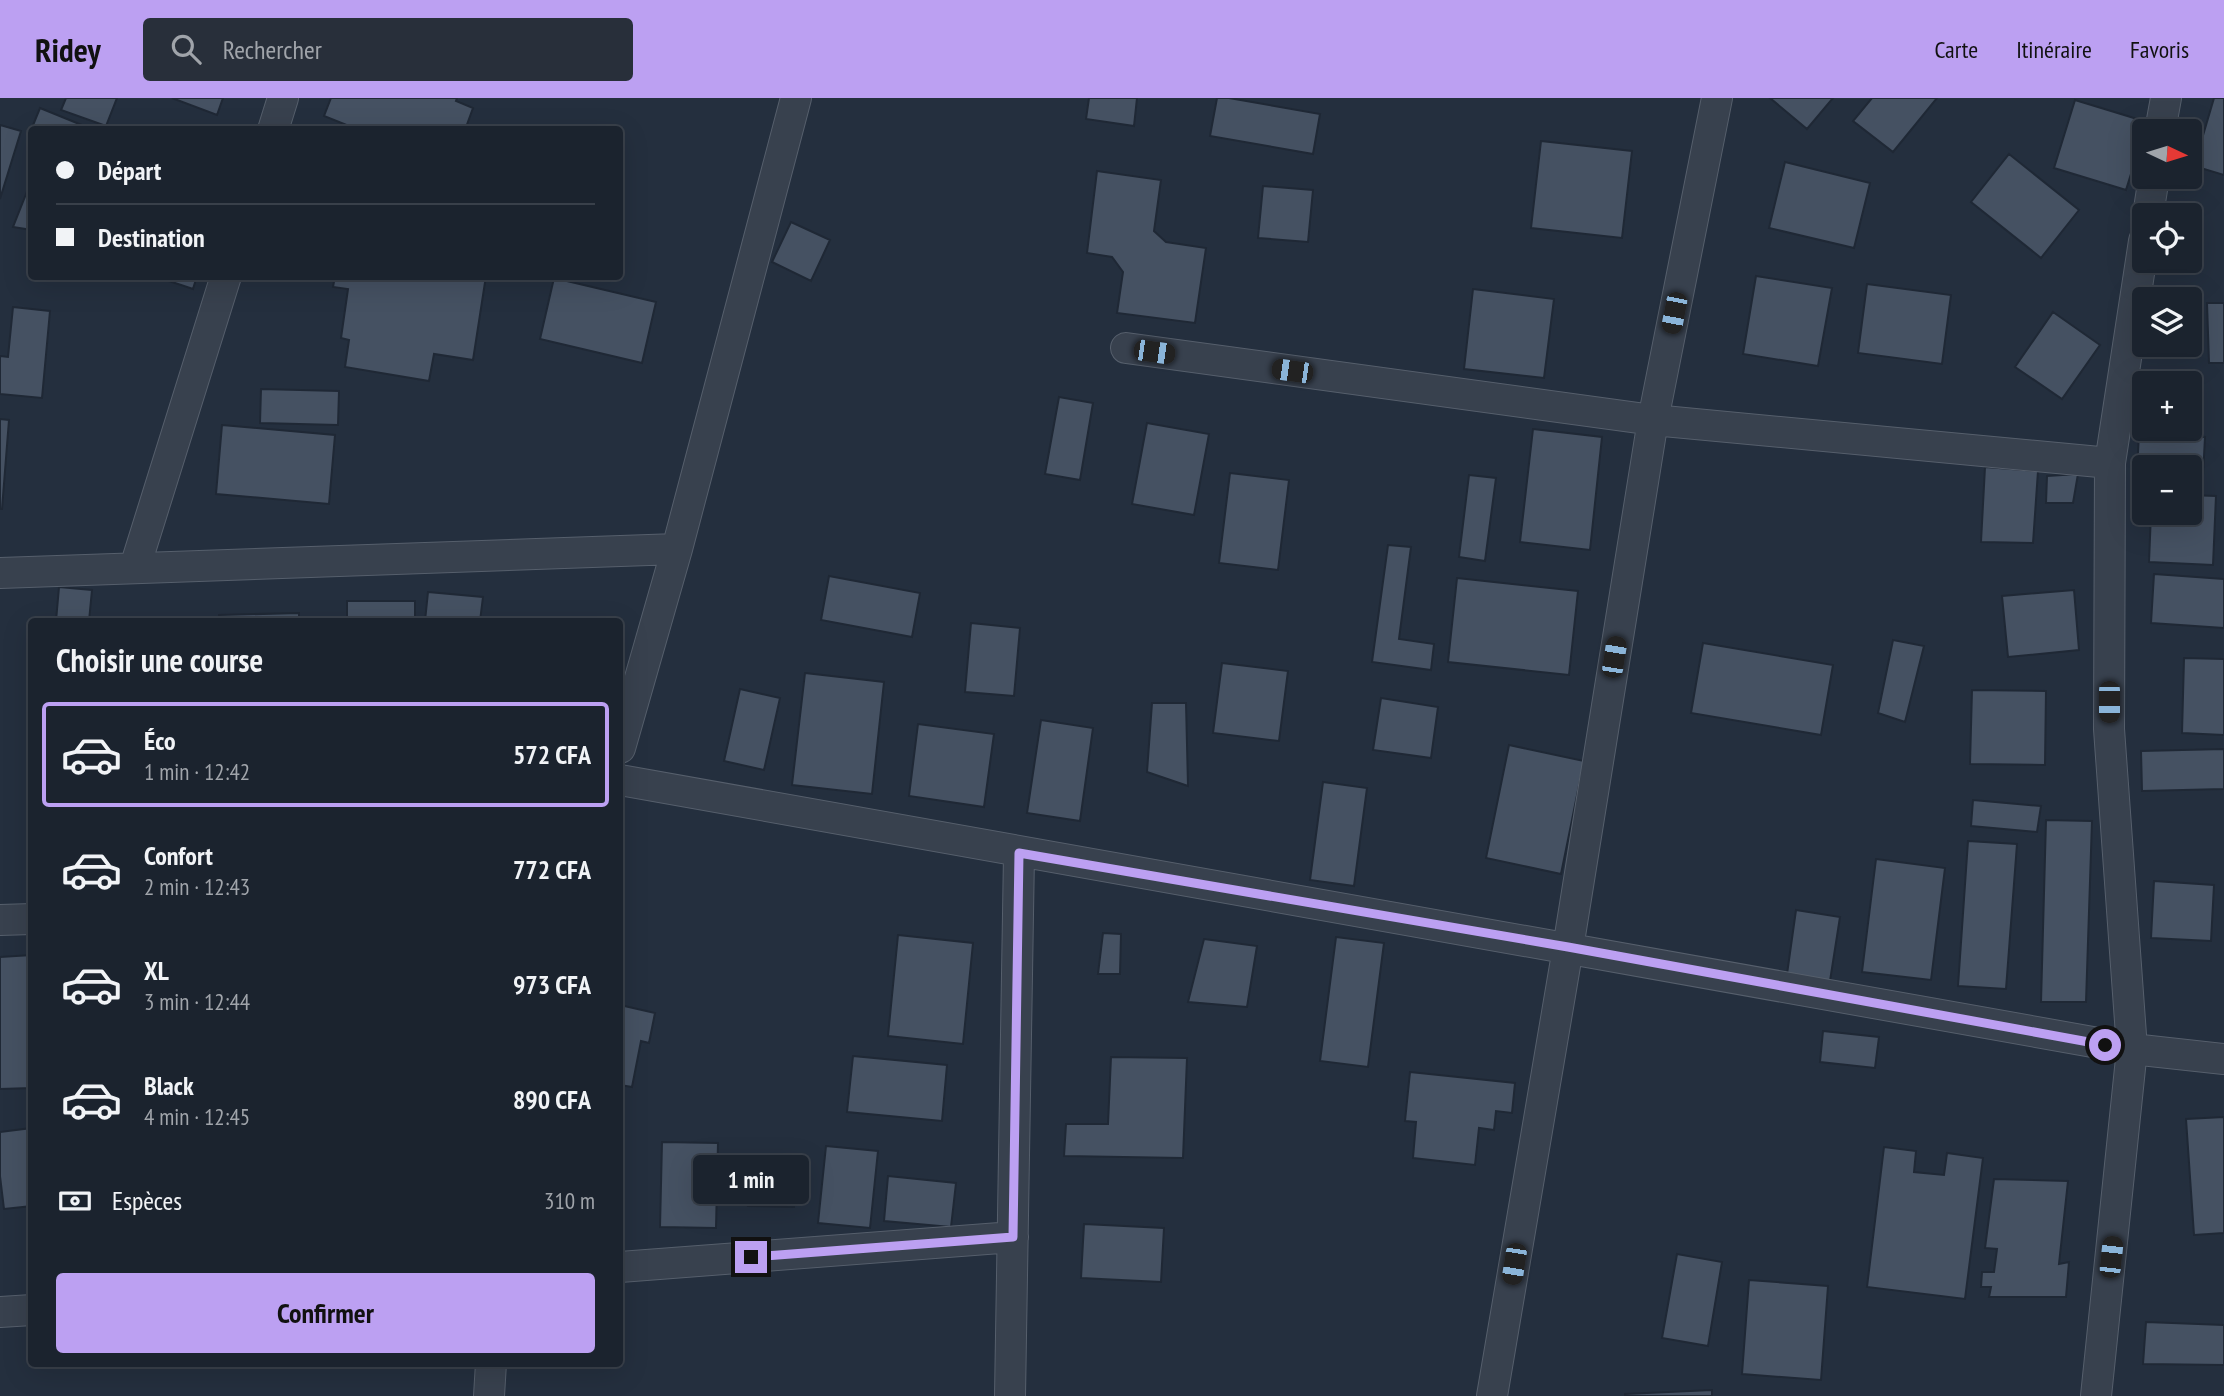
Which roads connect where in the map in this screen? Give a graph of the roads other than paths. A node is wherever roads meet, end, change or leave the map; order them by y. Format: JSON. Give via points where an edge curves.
{"nodes":[{"id":1,"x":283,"y":98,"type":"edge"},
{"id":2,"x":796,"y":98,"type":"edge"},
{"id":3,"x":1717,"y":98,"type":"edge"},
{"id":4,"x":2166,"y":98,"type":"edge"},
{"id":5,"x":2162,"y":119,"type":"edge"},
{"id":6,"x":274,"y":126,"type":"edge"},
{"id":7,"x":2139,"y":273,"type":"edge"},
{"id":8,"x":225,"y":280,"type":"edge"},
{"id":9,"x":1126,"y":348,"type":"dead end"},
{"id":10,"x":1653,"y":420,"type":"junction"},
{"id":11,"x":2110,"y":463,"type":"junction"},
{"id":12,"x":677,"y":549,"type":"junction"},
{"id":13,"x":135,"y":567,"type":"junction"},
{"id":14,"x":0,"y":573,"type":"edge"},
{"id":15,"x":623,"y":738,"type":"edge"},
{"id":16,"x":623,"y":781,"type":"edge"},
{"id":17,"x":1019,"y":853,"type":"junction"},
{"id":18,"x":28,"y":919,"type":"edge"},
{"id":19,"x":0,"y":920,"type":"edge"},
{"id":20,"x":1568,"y":947,"type":"junction"},
{"id":21,"x":2132,"y":1049,"type":"junction"},
{"id":22,"x":2224,"y":1059,"type":"edge"},
{"id":23,"x":1013,"y":1237,"type":"junction"},
{"id":24,"x":623,"y":1267,"type":"edge"},
{"id":25,"x":28,"y":1310,"type":"edge"},
{"id":26,"x":0,"y":1312,"type":"edge"},
{"id":27,"x":491,"y":1367,"type":"edge"},
{"id":28,"x":489,"y":1396,"type":"edge"},
{"id":29,"x":1010,"y":1396,"type":"edge"},
{"id":30,"x":1492,"y":1396,"type":"edge"},
{"id":31,"x":2096,"y":1396,"type":"edge"}],
"edges":[{"from":1,"to":6,"type":"street"},
{"from":2,"to":12,"type":"street"},
{"from":3,"to":10,"type":"street"},
{"from":4,"to":5,"type":"street"},
{"from":7,"to":11,"type":"street"},
{"from":8,"to":13,"type":"street"},
{"from":9,"to":10,"type":"street"},
{"from":10,"to":11,"type":"street"},
{"from":10,"to":20,"type":"street"},
{"from":11,"to":21,"type":"street","via":[[2109,729]]},
{"from":12,"to":13,"type":"street"},
{"from":12,"to":15,"type":"street"},
{"from":13,"to":14,"type":"street"},
{"from":16,"to":17,"type":"street"},
{"from":17,"to":20,"type":"street"},
{"from":17,"to":23,"type":"street"},
{"from":18,"to":19,"type":"street"},
{"from":20,"to":21,"type":"street"},
{"from":20,"to":30,"type":"street"},
{"from":21,"to":22,"type":"street"},
{"from":21,"to":31,"type":"street"},
{"from":23,"to":24,"type":"street"},
{"from":23,"to":29,"type":"street"},
{"from":25,"to":26,"type":"street"},
{"from":27,"to":28,"type":"street"}]}
